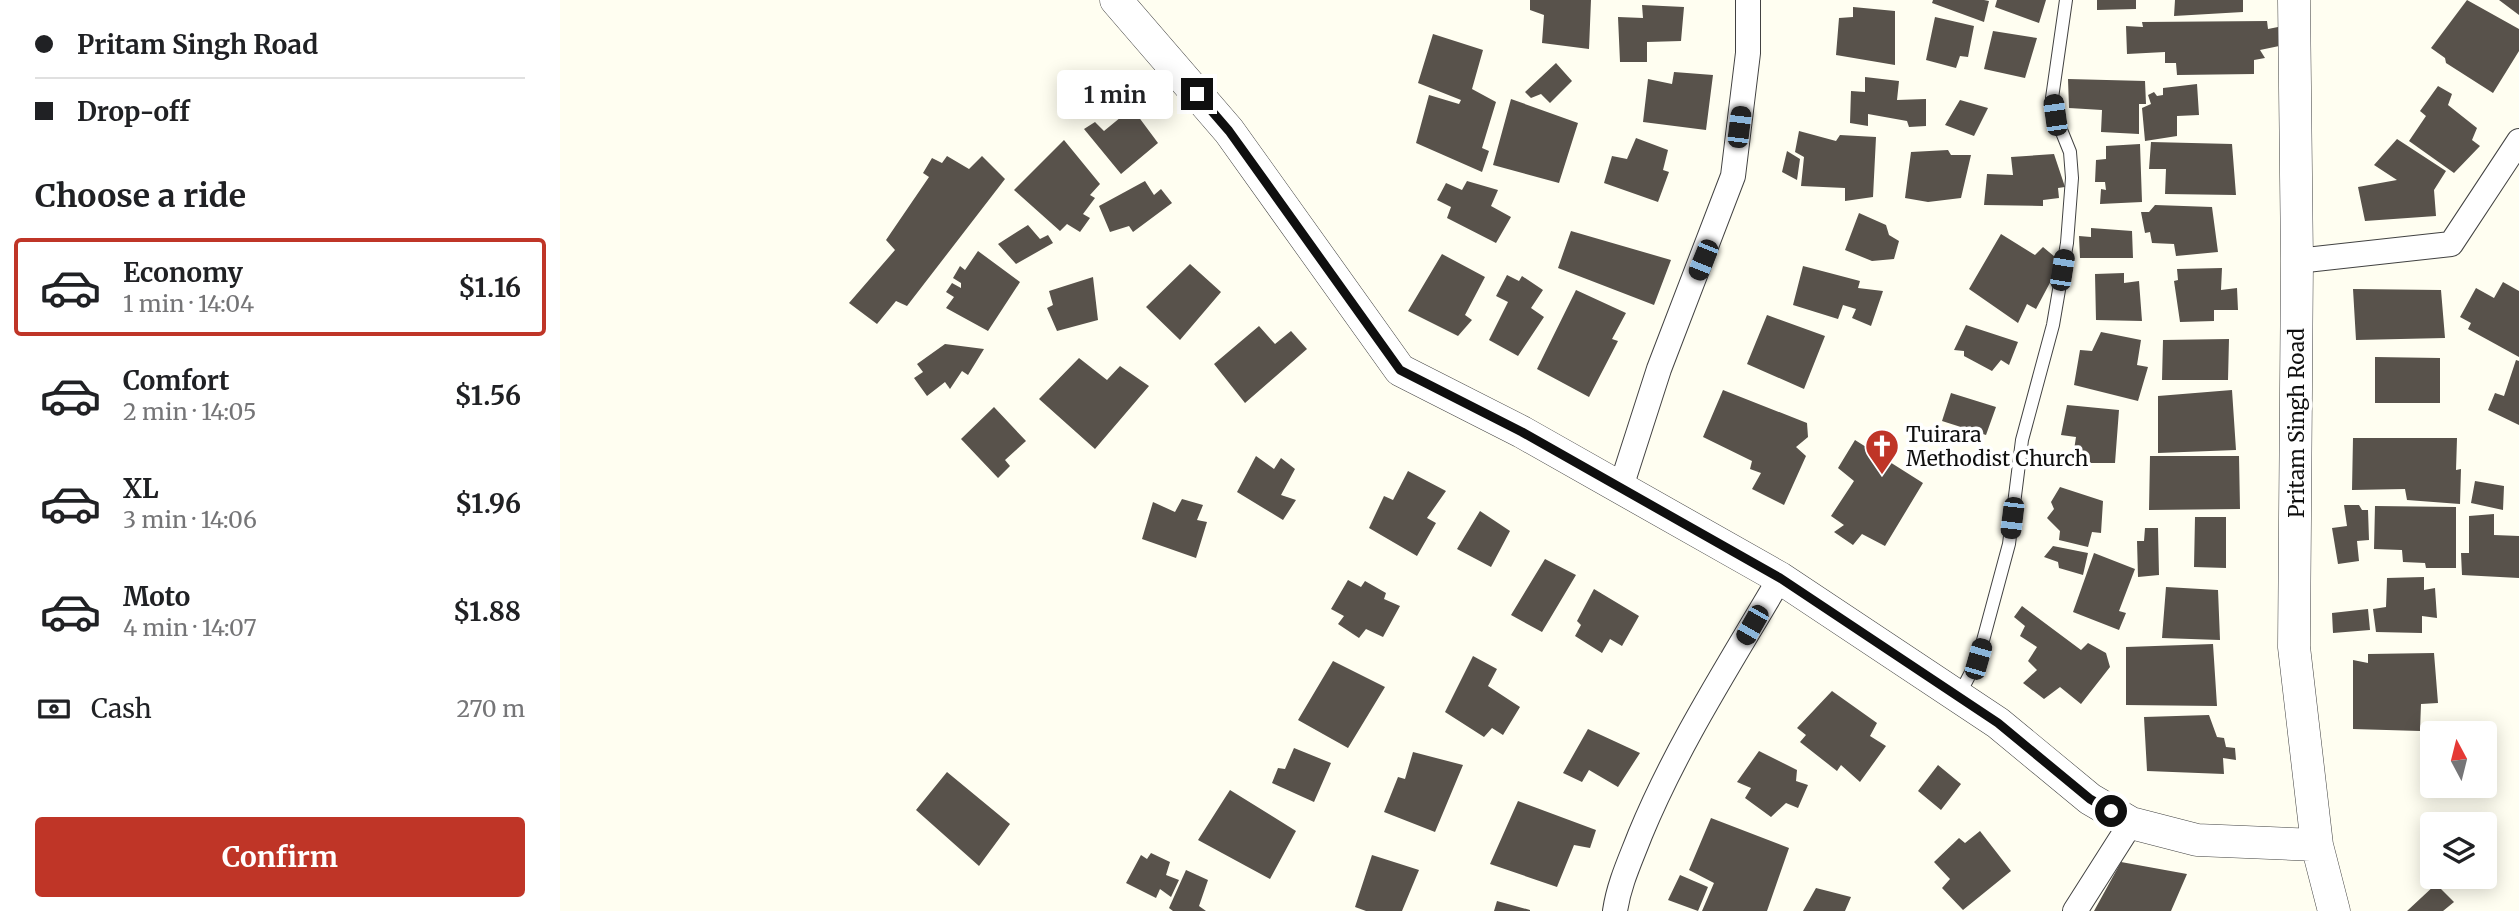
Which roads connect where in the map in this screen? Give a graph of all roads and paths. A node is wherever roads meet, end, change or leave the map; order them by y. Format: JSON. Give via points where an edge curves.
{"nodes":[{"id":1,"x":1116,"y":0,"type":"edge"},
{"id":2,"x":1748,"y":0,"type":"edge"},
{"id":3,"x":2066,"y":0,"type":"edge"},
{"id":4,"x":2294,"y":0,"type":"edge"},
{"id":5,"x":2519,"y":141,"type":"edge"},
{"id":6,"x":2297,"y":261,"type":"junction"},
{"id":7,"x":1621,"y":487,"type":"junction"},
{"id":8,"x":1780,"y":578,"type":"junction"},
{"id":9,"x":1958,"y":697,"type":"junction"},
{"id":10,"x":2132,"y":823,"type":"junction"},
{"id":11,"x":2317,"y":845,"type":"junction"},
{"id":12,"x":1615,"y":911,"type":"edge"},
{"id":13,"x":2075,"y":911,"type":"edge"},
{"id":14,"x":2334,"y":911,"type":"edge"}],
"edges":[{"from":1,"to":7,"type":"street","via":[[1229,131],[1400,370]]},
{"from":2,"to":7,"type":"street","via":[[1748,53],[1733,176],[1659,369]]},
{"from":3,"to":9,"type":"lane","via":[[2052,98],[2070,152],[2067,243],[2053,325],[2022,440],[2009,544],[1978,659]]},
{"from":4,"to":6,"type":"street","name":"Pritam Singh Road"},
{"from":5,"to":6,"type":"street","via":[[2451,244]]},
{"from":6,"to":11,"type":"street","name":"Pritam Singh Road","via":[[2294,647]]},
{"from":7,"to":8,"type":"street"},
{"from":8,"to":9,"type":"street"},
{"from":8,"to":12,"type":"street","via":[[1653,803],[1618,889]]},
{"from":9,"to":10,"type":"street","via":[[1998,723],[2090,799]]},
{"from":10,"to":11,"type":"street","via":[[2197,840]]},
{"from":10,"to":13,"type":"street"},
{"from":11,"to":14,"type":"street","name":"Pritam Singh Road"}]}
